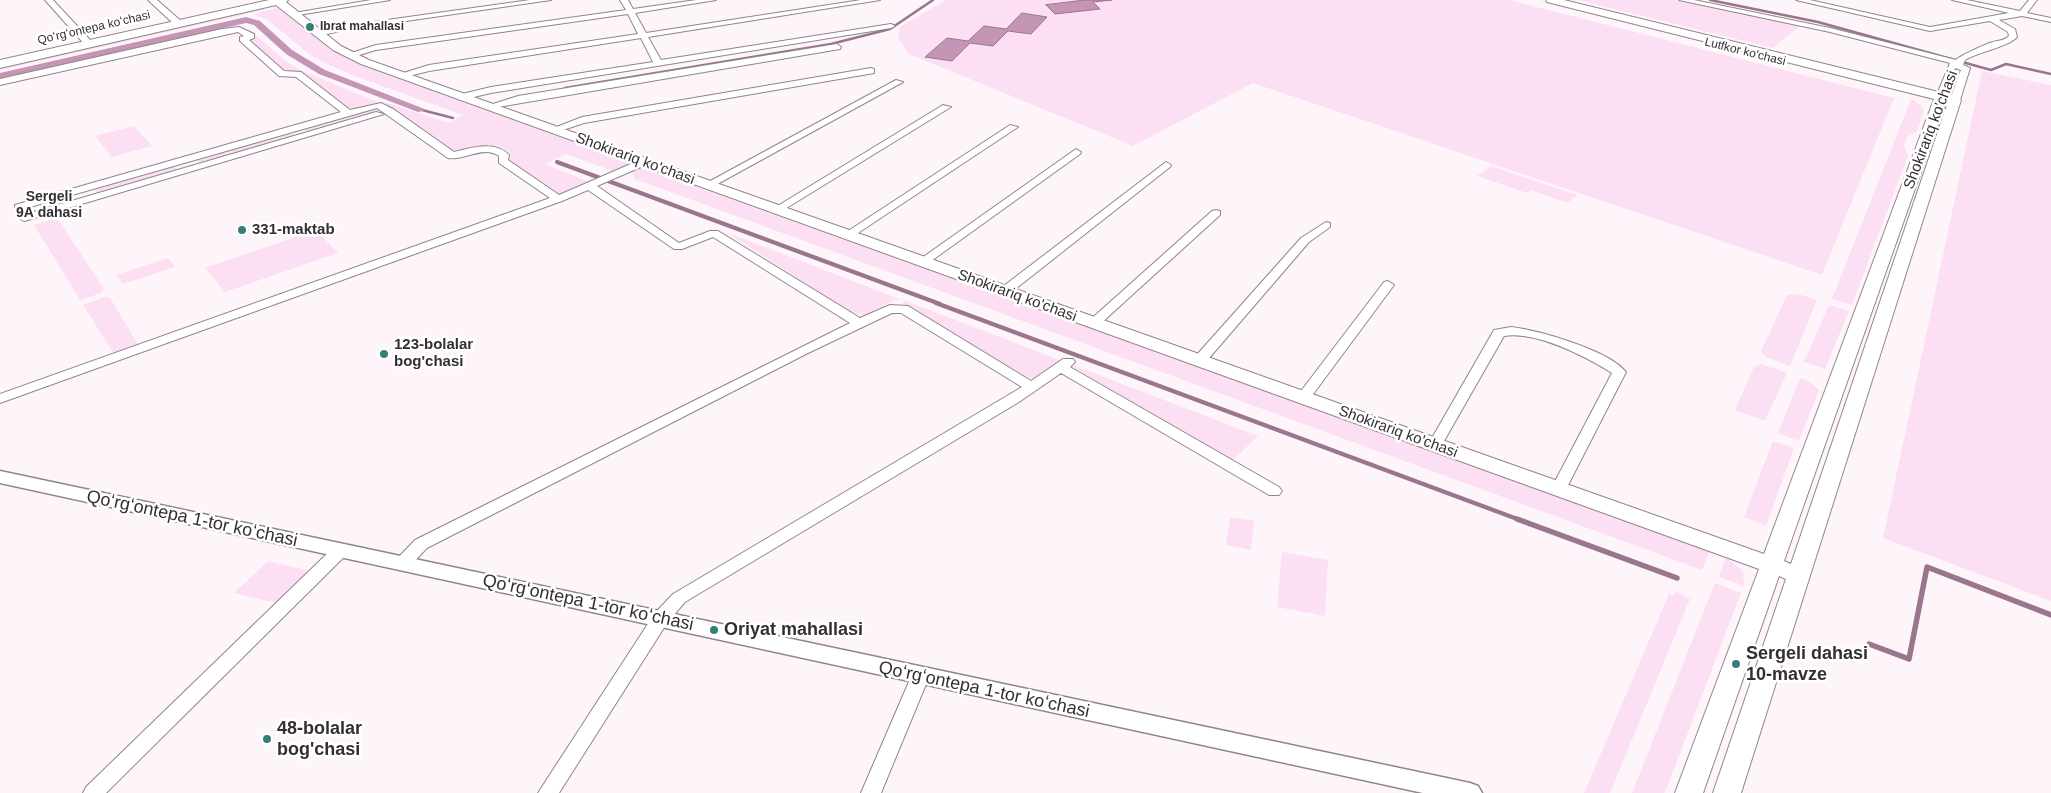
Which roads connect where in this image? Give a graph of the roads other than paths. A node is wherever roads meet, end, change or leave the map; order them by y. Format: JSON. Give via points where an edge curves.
{"nodes":[{"id":1,"x":49,"y":0,"type":"edge"},
{"id":2,"x":152,"y":0,"type":"edge"},
{"id":3,"x":386,"y":0,"type":"edge"},
{"id":4,"x":548,"y":0,"type":"edge"},
{"id":5,"x":624,"y":0,"type":"edge"},
{"id":6,"x":712,"y":0,"type":"edge"},
{"id":7,"x":876,"y":0,"type":"edge"},
{"id":8,"x":1536,"y":0,"type":"edge"},
{"id":9,"x":1551,"y":0,"type":"edge"},
{"id":10,"x":1683,"y":0,"type":"edge"},
{"id":11,"x":1800,"y":0,"type":"edge"},
{"id":12,"x":1956,"y":0,"type":"edge"},
{"id":13,"x":2033,"y":0,"type":"edge"},
{"id":14,"x":284,"y":4,"type":"edge"},
{"id":15,"x":631,"y":12,"type":"junction"},
{"id":16,"x":2022,"y":14,"type":"junction"},
{"id":17,"x":1991,"y":18,"type":"junction"},
{"id":18,"x":2051,"y":20,"type":"edge"},
{"id":19,"x":177,"y":22,"type":"junction"},
{"id":20,"x":891,"y":26,"type":"dead end"},
{"id":21,"x":322,"y":33,"type":"junction"},
{"id":22,"x":643,"y":36,"type":"junction"},
{"id":23,"x":88,"y":42,"type":"junction"},
{"id":24,"x":838,"y":47,"type":"dead end"},
{"id":25,"x":353,"y":53,"type":"junction"},
{"id":26,"x":0,"y":62,"type":"edge"},
{"id":27,"x":658,"y":63,"type":"junction"},
{"id":28,"x":1959,"y":65,"type":"junction"},
{"id":29,"x":871,"y":71,"type":"dead end"},
{"id":30,"x":405,"y":74,"type":"junction"},
{"id":31,"x":0,"y":82,"type":"edge"},
{"id":32,"x":898,"y":82,"type":"dead end"},
{"id":33,"x":466,"y":96,"type":"junction"},
{"id":34,"x":1947,"y":101,"type":"junction"},
{"id":35,"x":498,"y":104,"type":"junction"},
{"id":36,"x":946,"y":107,"type":"dead end"},
{"id":37,"x":390,"y":111,"type":"junction"},
{"id":38,"x":348,"y":113,"type":"junction"},
{"id":39,"x":1013,"y":127,"type":"dead end"},
{"id":40,"x":558,"y":129,"type":"junction"},
{"id":41,"x":1076,"y":152,"type":"dead end"},
{"id":42,"x":644,"y":162,"type":"junction"},
{"id":43,"x":1166,"y":165,"type":"dead end"},
{"id":44,"x":712,"y":183,"type":"junction"},
{"id":45,"x":595,"y":185,"type":"junction"},
{"id":46,"x":558,"y":199,"type":"junction"},
{"id":47,"x":19,"y":207,"type":"dead end"},
{"id":48,"x":780,"y":207,"type":"junction"},
{"id":49,"x":1216,"y":214,"type":"dead end"},
{"id":50,"x":24,"y":218,"type":"dead end"},
{"id":51,"x":1326,"y":225,"type":"dead end"},
{"id":52,"x":851,"y":233,"type":"junction"},
{"id":53,"x":927,"y":260,"type":"junction"},
{"id":54,"x":1388,"y":285,"type":"dead end"},
{"id":55,"x":1008,"y":288,"type":"junction"},
{"id":56,"x":1098,"y":320,"type":"junction"},
{"id":57,"x":858,"y":323,"type":"junction"},
{"id":58,"x":1202,"y":357,"type":"junction"},
{"id":59,"x":1032,"y":387,"type":"junction"},
{"id":60,"x":1306,"y":394,"type":"junction"},
{"id":61,"x":0,"y":399,"type":"edge"},
{"id":62,"x":1438,"y":441,"type":"junction"},
{"id":63,"x":0,"y":477,"type":"edge"},
{"id":64,"x":1561,"y":484,"type":"junction"},
{"id":65,"x":1274,"y":491,"type":"dead end"},
{"id":66,"x":340,"y":551,"type":"junction"},
{"id":67,"x":1773,"y":559,"type":"junction"},
{"id":68,"x":400,"y":564,"type":"junction"},
{"id":69,"x":1801,"y":569,"type":"junction"},
{"id":70,"x":661,"y":618,"type":"junction"},
{"id":71,"x":920,"y":677,"type":"junction"},
{"id":72,"x":93,"y":793,"type":"edge"},
{"id":73,"x":548,"y":793,"type":"edge"},
{"id":74,"x":871,"y":793,"type":"edge"},
{"id":75,"x":1470,"y":793,"type":"edge"},
{"id":76,"x":1689,"y":793,"type":"edge"},
{"id":77,"x":1727,"y":793,"type":"edge"}],
"edges":[{"from":1,"to":23,"type":"street"},
{"from":2,"to":19,"type":"street"},
{"from":3,"to":14,"type":"street"},
{"from":4,"to":21,"type":"street"},
{"from":5,"to":15,"type":"street"},
{"from":6,"to":15,"type":"street"},
{"from":7,"to":22,"type":"street"},
{"from":8,"to":34,"type":"main road","name":"Lutfkor ko'chasi"},
{"from":9,"to":34,"type":"main road","name":"Lutfkor ko'chasi"},
{"from":10,"to":28,"type":"street","via":[[1830,30]]},
{"from":11,"to":17,"type":"street","via":[[1930,29]]},
{"from":12,"to":16,"type":"street"},
{"from":13,"to":16,"type":"street"},
{"from":14,"to":19,"type":"main road","name":"Qoʻrgʻontepa koʻchasi"},
{"from":14,"to":21,"type":"main road","name":"Shokirariq ko'chasi"},
{"from":15,"to":22,"type":"street"},
{"from":15,"to":25,"type":"street"},
{"from":16,"to":17,"type":"street"},
{"from":16,"to":18,"type":"street"},
{"from":17,"to":28,"type":"street","via":[[2012,31],[2013,37],[1966,56]]},
{"from":19,"to":23,"type":"main road","name":"Qoʻrgʻontepa koʻchasi"},
{"from":20,"to":27,"type":"street"},
{"from":21,"to":25,"type":"main road","name":"Shokirariq ko'chasi"},
{"from":22,"to":27,"type":"street"},
{"from":22,"to":30,"type":"street"},
{"from":23,"to":26,"type":"main road","name":"Qoʻrgʻontepa koʻchasi"},
{"from":24,"to":35,"type":"street"},
{"from":25,"to":30,"type":"main road","name":"Shokirariq ko'chasi"},
{"from":27,"to":33,"type":"street"},
{"from":28,"to":34,"type":"street","name":"Shokirariq ko'chasi","via":[[1952,65]]},
{"from":28,"to":34,"type":"street","name":"Shokirariq ko'chasi","via":[[1966,68]]},
{"from":29,"to":40,"type":"street","via":[[582,120]]},
{"from":30,"to":33,"type":"main road","name":"Shokirariq ko'chasi"},
{"from":31,"to":38,"type":"street","via":[[239,29],[251,36],[243,39],[282,74],[298,74]]},
{"from":32,"to":44,"type":"street"},
{"from":33,"to":35,"type":"main road","name":"Shokirariq ko'chasi"},
{"from":33,"to":40,"type":"main road","name":"Shokirariq ko'chasi"},
{"from":34,"to":67,"type":"main road","name":"Shokirariq ko'chasi"},
{"from":34,"to":69,"type":"main road","name":"Shokirariq ko'chasi"},
{"from":35,"to":40,"type":"main road","name":"Shokirariq ko'chasi"},
{"from":36,"to":48,"type":"street"},
{"from":37,"to":38,"type":"street","via":[[378,105]]},
{"from":37,"to":46,"type":"street","via":[[452,156],[491,149],[502,152],[503,161]]},
{"from":37,"to":50,"type":"street"},
{"from":38,"to":47,"type":"street"},
{"from":39,"to":52,"type":"street"},
{"from":40,"to":42,"type":"main road","name":"Shokirariq ko'chasi"},
{"from":40,"to":44,"type":"main road","name":"Shokirariq ko'chasi"},
{"from":41,"to":53,"type":"street"},
{"from":42,"to":44,"type":"main road","name":"Shokirariq ko'chasi"},
{"from":42,"to":45,"type":"street"},
{"from":43,"to":55,"type":"street"},
{"from":44,"to":48,"type":"main road","name":"Shokirariq ko'chasi"},
{"from":45,"to":46,"type":"street"},
{"from":45,"to":57,"type":"street","via":[[678,247],[718,232]]},
{"from":46,"to":61,"type":"street"},
{"from":48,"to":52,"type":"main road","name":"Shokirariq ko'chasi"},
{"from":49,"to":56,"type":"street"},
{"from":51,"to":58,"type":"street","via":[[1305,240]]},
{"from":52,"to":53,"type":"main road","name":"Shokirariq ko'chasi"},
{"from":53,"to":55,"type":"main road","name":"Shokirariq ko'chasi"},
{"from":54,"to":60,"type":"street"},
{"from":55,"to":56,"type":"main road","name":"Shokirariq ko'chasi"},
{"from":56,"to":58,"type":"main road","name":"Shokirariq ko'chasi"},
{"from":57,"to":59,"type":"street","via":[[890,309],[904,309]]},
{"from":57,"to":68,"type":"street","via":[[422,544]]},
{"from":58,"to":60,"type":"main road","name":"Shokirariq ko'chasi"},
{"from":59,"to":65,"type":"street","via":[[1065,365]]},
{"from":59,"to":70,"type":"street","via":[[679,598]]},
{"from":60,"to":62,"type":"main road","name":"Shokirariq ko'chasi"},
{"from":62,"to":64,"type":"main road","name":"Shokirariq ko'chasi"},
{"from":62,"to":64,"type":"street","via":[[1499,334],[1525,332],[1550,340],[1608,364],[1619,372]]},
{"from":63,"to":66,"type":"street","name":"Qoʻrgʻontepa 1-tor koʻchasi"},
{"from":64,"to":67,"type":"main road","name":"Shokirariq ko'chasi"},
{"from":66,"to":68,"type":"street","name":"Qoʻrgʻontepa 1-tor koʻchasi"},
{"from":66,"to":72,"type":"street"},
{"from":67,"to":69,"type":"main road","name":"Shokirariq ko'chasi"},
{"from":67,"to":76,"type":"main road","name":"Shokirariq ko'chasi"},
{"from":68,"to":70,"type":"street","name":"Qoʻrgʻontepa 1-tor koʻchasi"},
{"from":69,"to":77,"type":"main road","name":"Shokirariq ko'chasi"},
{"from":70,"to":71,"type":"street","name":"Qoʻrgʻontepa 1-tor koʻchasi"},
{"from":70,"to":73,"type":"street"},
{"from":71,"to":74,"type":"street"},
{"from":71,"to":75,"type":"street","name":"Qoʻrgʻontepa 1-tor koʻchasi"}]}
